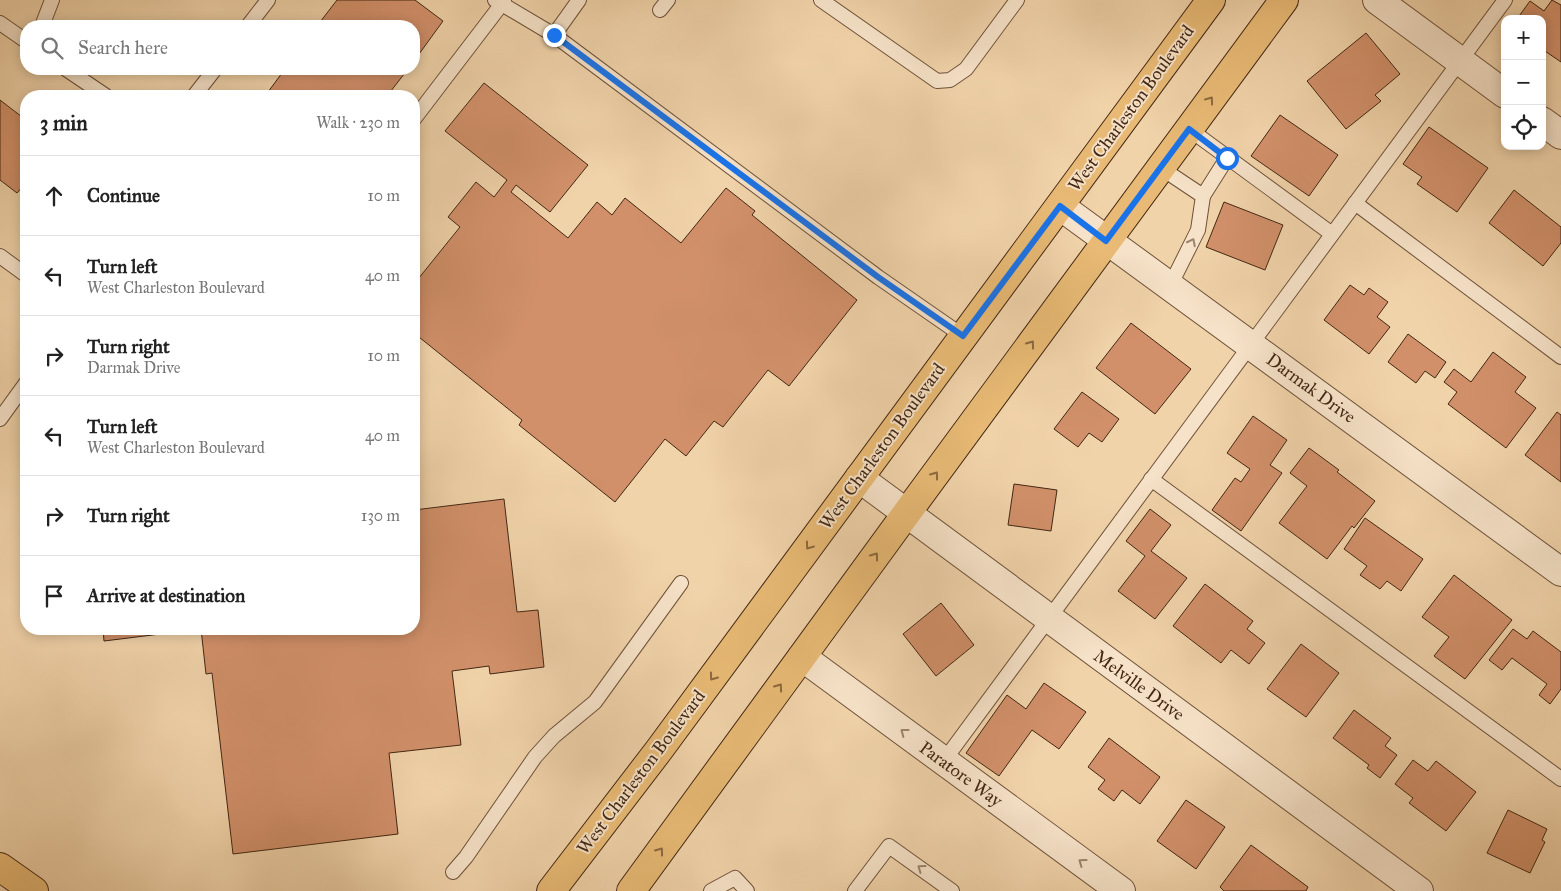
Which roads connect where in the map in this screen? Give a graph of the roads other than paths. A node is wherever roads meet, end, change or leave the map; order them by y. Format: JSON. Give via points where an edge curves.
{"nodes":[{"id":1,"x":52,"y":0,"type":"edge"},
{"id":2,"x":268,"y":0,"type":"edge"},
{"id":3,"x":579,"y":0,"type":"edge"},
{"id":4,"x":821,"y":0,"type":"edge"},
{"id":5,"x":1017,"y":0,"type":"edge"},
{"id":6,"x":1211,"y":0,"type":"edge"},
{"id":7,"x":1284,"y":0,"type":"edge"},
{"id":8,"x":1377,"y":0,"type":"edge"},
{"id":9,"x":1504,"y":0,"type":"edge"},
{"id":10,"x":500,"y":2,"type":"edge"},
{"id":11,"x":44,"y":20,"type":"edge"},
{"id":12,"x":253,"y":20,"type":"edge"},
{"id":13,"x":0,"y":23,"type":"edge"},
{"id":14,"x":554,"y":35,"type":"junction"},
{"id":15,"x":20,"y":37,"type":"edge"},
{"id":16,"x":1459,"y":61,"type":"junction"},
{"id":17,"x":75,"y":75,"type":"edge"},
{"id":18,"x":210,"y":75,"type":"edge"},
{"id":19,"x":97,"y":90,"type":"edge"},
{"id":20,"x":199,"y":90,"type":"edge"},
{"id":21,"x":1501,"y":91,"type":"edge"},
{"id":22,"x":420,"y":111,"type":"edge"},
{"id":23,"x":1546,"y":124,"type":"edge"},
{"id":24,"x":1189,"y":129,"type":"junction"},
{"id":25,"x":1561,"y":135,"type":"edge"},
{"id":26,"x":1227,"y":158,"type":"junction"},
{"id":27,"x":1161,"y":168,"type":"junction"},
{"id":28,"x":1203,"y":196,"type":"junction"},
{"id":29,"x":1355,"y":202,"type":"junction"},
{"id":30,"x":1060,"y":206,"type":"junction"},
{"id":31,"x":1332,"y":234,"type":"junction"},
{"id":32,"x":1106,"y":241,"type":"junction"},
{"id":33,"x":0,"y":256,"type":"edge"},
{"id":34,"x":20,"y":271,"type":"edge"},
{"id":35,"x":1170,"y":286,"type":"junction"},
{"id":36,"x":963,"y":336,"type":"junction"},
{"id":37,"x":1250,"y":344,"type":"junction"},
{"id":38,"x":1561,"y":357,"type":"edge"},
{"id":39,"x":20,"y":391,"type":"edge"},
{"id":40,"x":0,"y":419,"type":"edge"},
{"id":41,"x":859,"y":478,"type":"junction"},
{"id":42,"x":1151,"y":479,"type":"junction"},
{"id":43,"x":906,"y":514,"type":"junction"},
{"id":44,"x":1561,"y":572,"type":"edge"},
{"id":45,"x":681,"y":583,"type":"dead end"},
{"id":46,"x":1048,"y":619,"type":"junction"},
{"id":47,"x":802,"y":657,"type":"junction"},
{"id":48,"x":943,"y":762,"type":"junction"},
{"id":49,"x":1561,"y":779,"type":"edge"},
{"id":50,"x":453,"y":872,"type":"dead end"},
{"id":51,"x":551,"y":891,"type":"edge"},
{"id":52,"x":631,"y":891,"type":"edge"},
{"id":53,"x":712,"y":891,"type":"edge"},
{"id":54,"x":747,"y":891,"type":"edge"},
{"id":55,"x":855,"y":891,"type":"edge"},
{"id":56,"x":952,"y":891,"type":"edge"},
{"id":57,"x":1121,"y":891,"type":"edge"},
{"id":58,"x":1419,"y":891,"type":"edge"}],
"edges":[{"from":1,"to":11,"type":"lane"},
{"from":2,"to":12,"type":"lane"},
{"from":3,"to":14,"type":"lane"},
{"from":4,"to":5,"type":"lane","via":[[937,81],[950,80],[966,69]]},
{"from":6,"to":30,"type":"main road","name":"West Charleston Boulevard"},
{"from":24,"to":7,"type":"main road","one_way":true},
{"from":8,"to":16,"type":"street"},
{"from":9,"to":16,"type":"lane"},
{"from":10,"to":14,"type":"lane"},
{"from":10,"to":22,"type":"lane"},
{"from":13,"to":15,"type":"lane"},
{"from":14,"to":36,"type":"lane","via":[[878,277]]},
{"from":16,"to":21,"type":"street"},
{"from":16,"to":29,"type":"lane"},
{"from":17,"to":19,"type":"lane"},
{"from":18,"to":20,"type":"lane"},
{"from":23,"to":25,"type":"street"},
{"from":24,"to":26,"type":"lane"},
{"from":24,"to":27,"type":"main road"},
{"from":26,"to":28,"type":"lane"},
{"from":26,"to":31,"type":"lane"},
{"from":27,"to":28,"type":"lane"},
{"from":27,"to":32,"type":"main road"},
{"from":35,"to":28,"type":"lane","one_way":true,"via":[[1198,230]]},
{"from":29,"to":31,"type":"lane"},
{"from":29,"to":38,"type":"lane"},
{"from":30,"to":32,"type":"street","name":"Darmak Drive"},
{"from":30,"to":36,"type":"main road","name":"West Charleston Boulevard"},
{"from":31,"to":37,"type":"lane"},
{"from":32,"to":35,"type":"street","name":"Darmak Drive"},
{"from":43,"to":32,"type":"main road","one_way":true},
{"from":33,"to":34,"type":"lane"},
{"from":35,"to":37,"type":"street","name":"Darmak Drive"},
{"from":36,"to":41,"type":"main road","name":"West Charleston Boulevard"},
{"from":37,"to":42,"type":"lane"},
{"from":37,"to":44,"type":"street","name":"Darmak Drive"},
{"from":39,"to":40,"type":"lane"},
{"from":41,"to":43,"type":"street","name":"Melville Drive"},
{"from":41,"to":51,"type":"main road","name":"West Charleston Boulevard","one_way":true},
{"from":42,"to":46,"type":"lane"},
{"from":42,"to":49,"type":"lane"},
{"from":43,"to":46,"type":"street","name":"Melville Drive"},
{"from":47,"to":43,"type":"main road","one_way":true},
{"from":45,"to":50,"type":"lane","via":[[595,702],[554,736],[535,757]]},
{"from":46,"to":48,"type":"lane"},
{"from":46,"to":58,"type":"street","name":"Melville Drive"},
{"from":48,"to":47,"type":"street","name":"Paratore Way","one_way":true},
{"from":52,"to":47,"type":"main road","one_way":true},
{"from":57,"to":48,"type":"street","name":"Paratore Way","one_way":true},
{"from":53,"to":54,"type":"lane","via":[[735,878]]},
{"from":56,"to":55,"type":"lane","one_way":true,"via":[[889,846]]}]}
